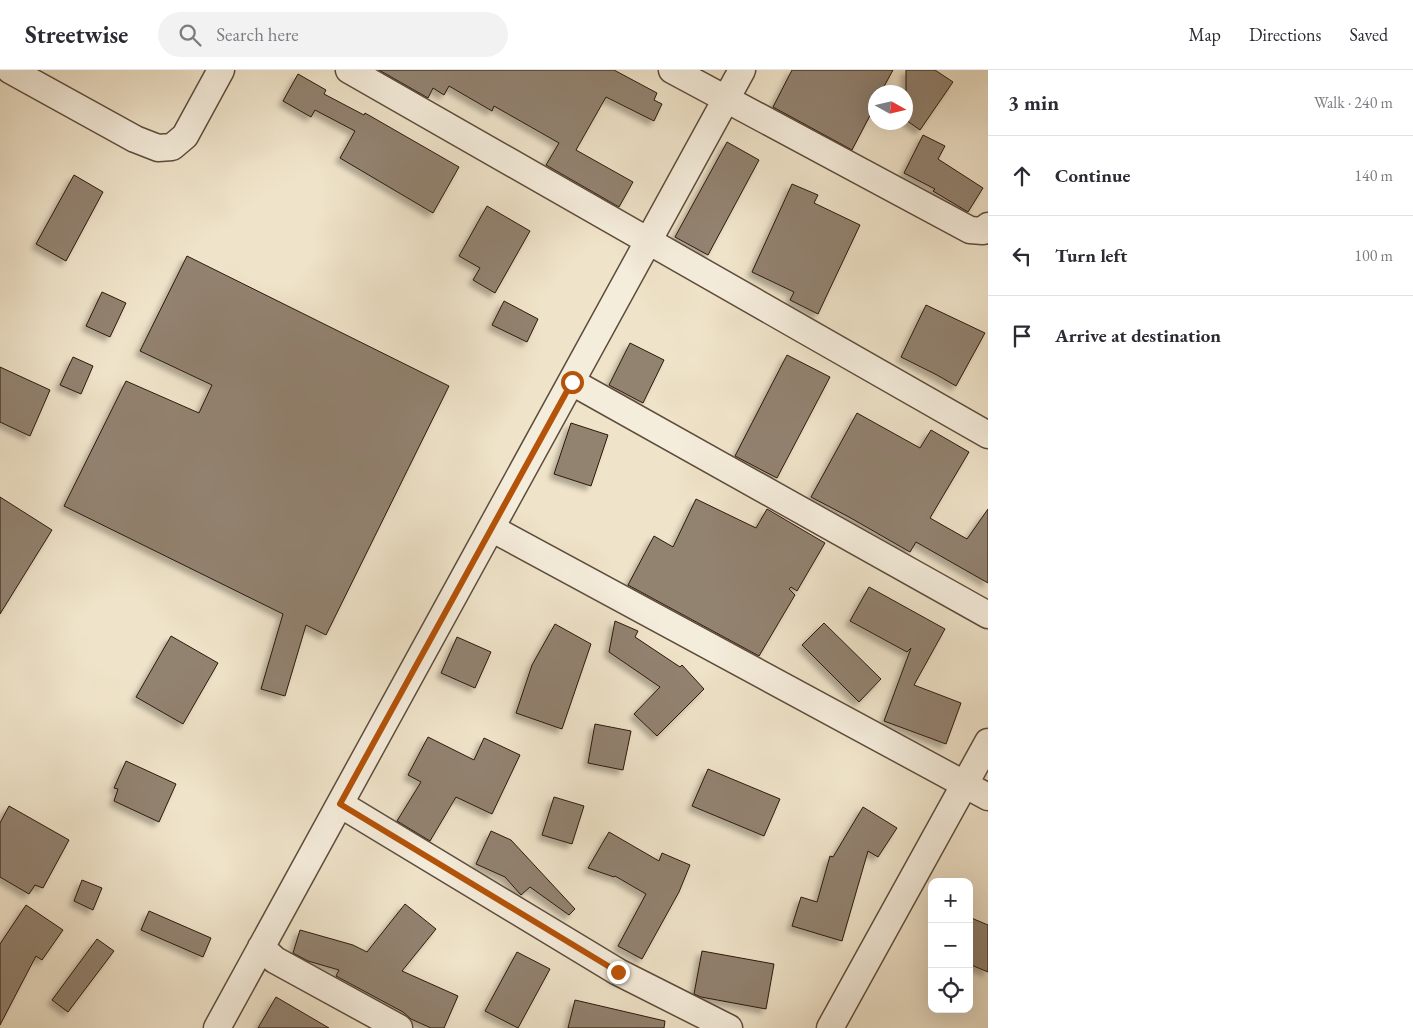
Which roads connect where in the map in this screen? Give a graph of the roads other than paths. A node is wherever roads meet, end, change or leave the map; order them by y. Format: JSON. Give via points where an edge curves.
{"nodes":[{"id":1,"x":10,"y":70,"type":"edge"},
{"id":2,"x":221,"y":70,"type":"edge"},
{"id":3,"x":349,"y":70,"type":"edge"},
{"id":4,"x":672,"y":70,"type":"edge"},
{"id":5,"x":742,"y":70,"type":"edge"},
{"id":6,"x":726,"y":100,"type":"junction"},
{"id":7,"x":988,"y":226,"type":"edge"},
{"id":8,"x":648,"y":242,"type":"junction"},
{"id":9,"x":572,"y":382,"type":"junction"},
{"id":10,"x":988,"y":435,"type":"edge"},
{"id":11,"x":491,"y":528,"type":"junction"},
{"id":12,"x":988,"y":615,"type":"edge"},
{"id":13,"x":988,"y":742,"type":"edge"},
{"id":14,"x":965,"y":784,"type":"junction"},
{"id":15,"x":988,"y":797,"type":"edge"},
{"id":16,"x":340,"y":804,"type":"junction"},
{"id":17,"x":261,"y":947,"type":"junction"},
{"id":18,"x":217,"y":1028,"type":"edge"},
{"id":19,"x":399,"y":1028,"type":"edge"},
{"id":20,"x":729,"y":1028,"type":"edge"},
{"id":21,"x":830,"y":1028,"type":"edge"}],
"edges":[{"from":1,"to":2,"type":"street","via":[[158,148],[172,147],[185,136]]},
{"from":3,"to":8,"type":"street"},
{"from":4,"to":6,"type":"street"},
{"from":5,"to":6,"type":"street"},
{"from":6,"to":7,"type":"street","via":[[970,230],[983,231]]},
{"from":6,"to":8,"type":"street"},
{"from":8,"to":9,"type":"street"},
{"from":8,"to":10,"type":"street"},
{"from":9,"to":11,"type":"street"},
{"from":9,"to":12,"type":"street"},
{"from":11,"to":14,"type":"street"},
{"from":11,"to":16,"type":"street"},
{"from":13,"to":14,"type":"street"},
{"from":14,"to":15,"type":"street"},
{"from":14,"to":21,"type":"street"},
{"from":16,"to":17,"type":"street"},
{"from":16,"to":20,"type":"street","via":[[618,972]]},
{"from":17,"to":18,"type":"street"},
{"from":17,"to":19,"type":"street","via":[[275,960]]}]}
